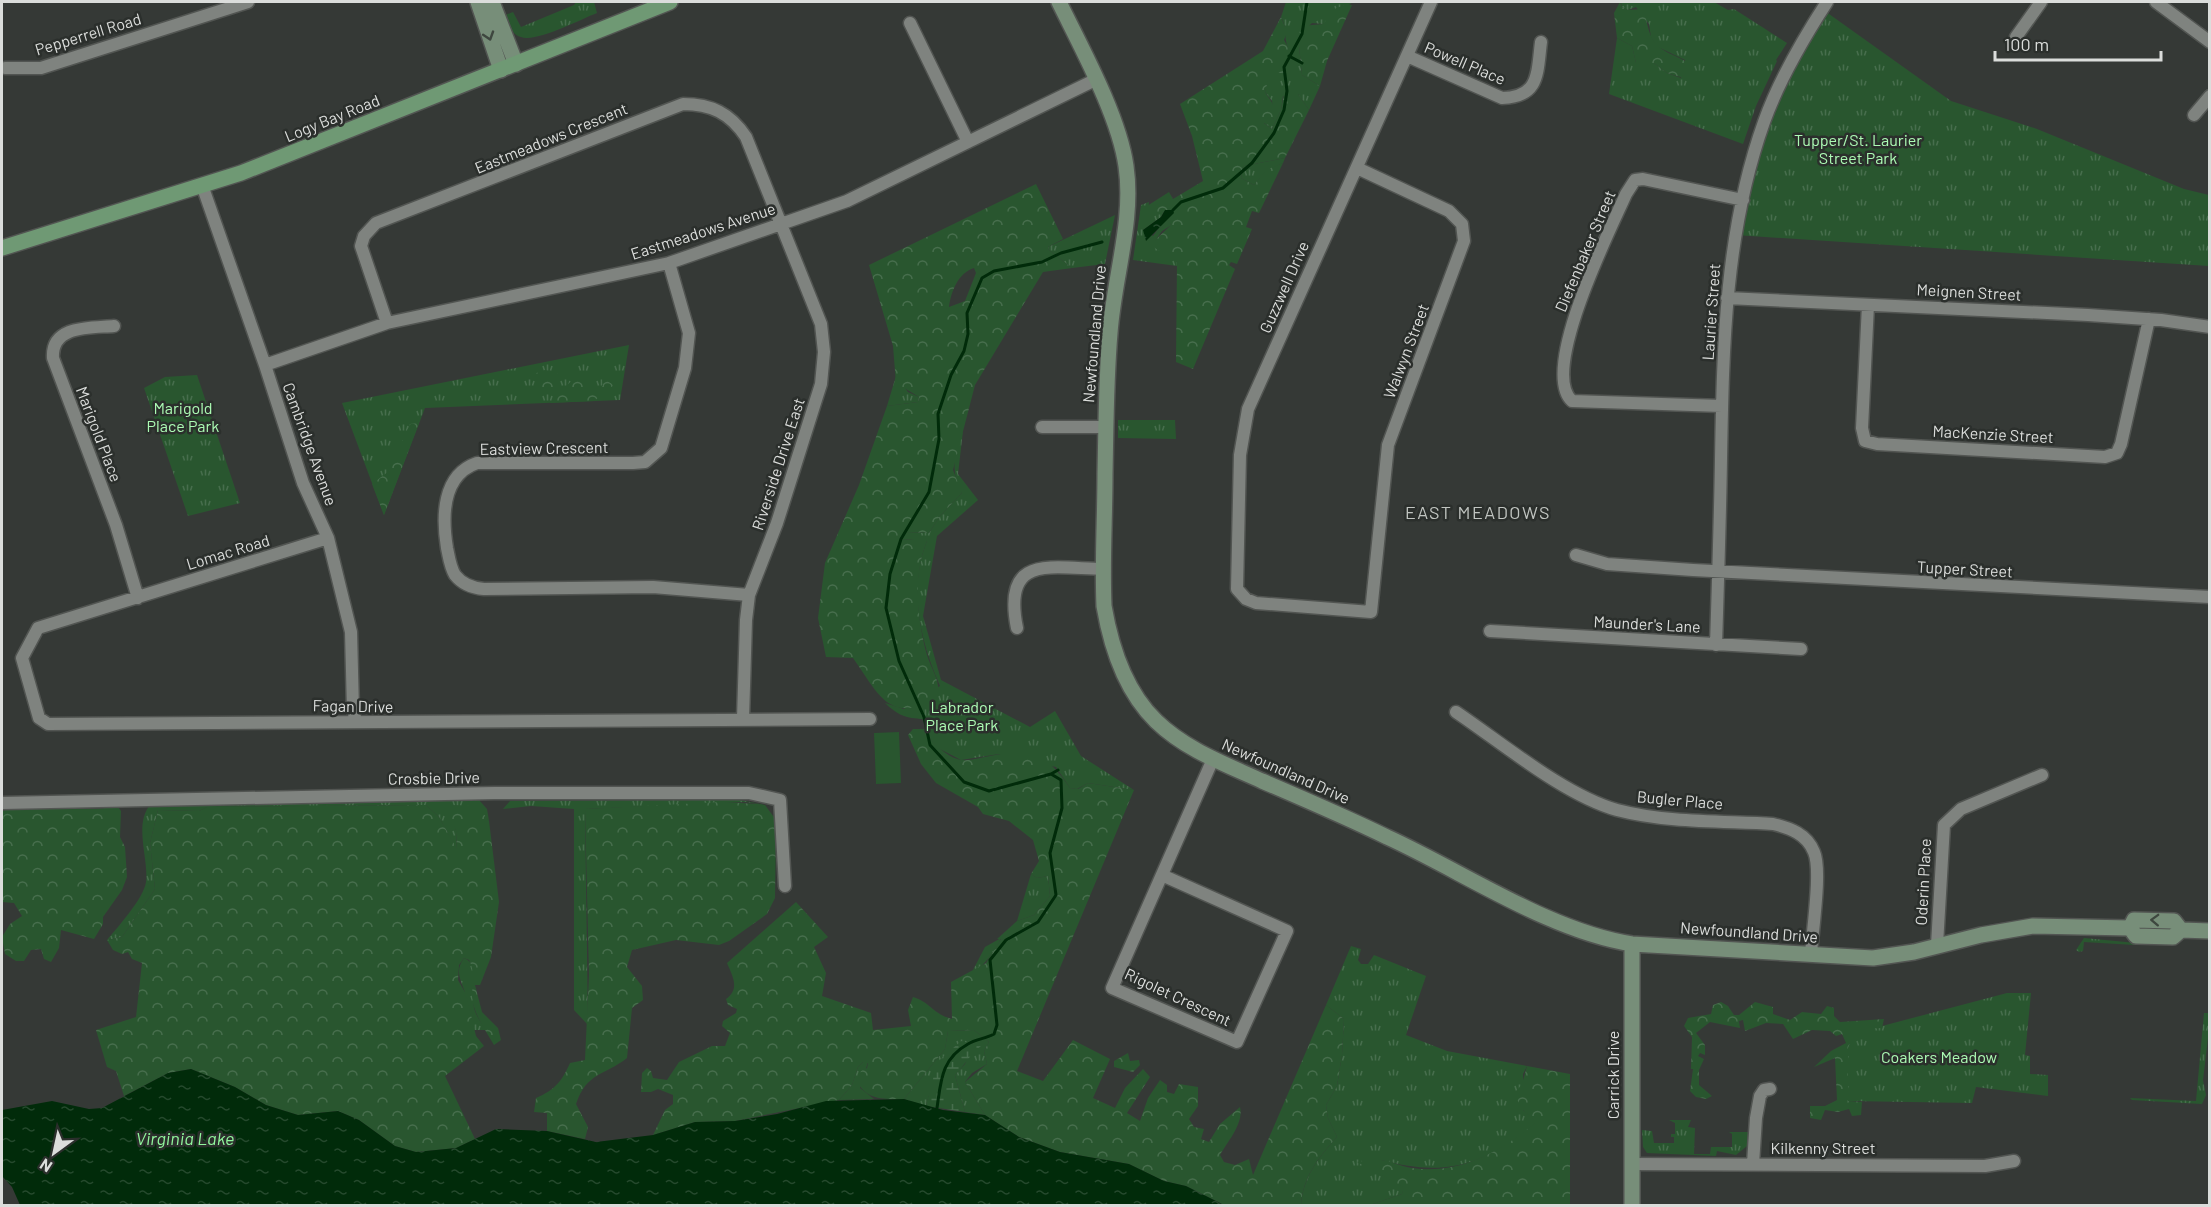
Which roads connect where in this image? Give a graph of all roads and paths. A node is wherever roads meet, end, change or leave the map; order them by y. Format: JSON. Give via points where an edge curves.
{"nodes":[{"id":1,"x":248,"y":2,"type":"edge"},
{"id":2,"x":478,"y":2,"type":"edge"},
{"id":3,"x":492,"y":2,"type":"edge"},
{"id":4,"x":670,"y":2,"type":"edge"},
{"id":5,"x":1059,"y":2,"type":"edge"},
{"id":6,"x":1431,"y":2,"type":"edge"},
{"id":7,"x":1827,"y":2,"type":"edge"},
{"id":8,"x":2041,"y":2,"type":"edge"},
{"id":9,"x":2156,"y":2,"type":"edge"},
{"id":10,"x":910,"y":23,"type":"dead end"},
{"id":11,"x":2016,"y":37,"type":"dead end"},
{"id":12,"x":1541,"y":42,"type":"dead end"},
{"id":13,"x":2210,"y":42,"type":"edge"},
{"id":14,"x":1407,"y":56,"type":"junction"},
{"id":15,"x":516,"y":64,"type":"junction"},
{"id":16,"x":5,"y":68,"type":"dead end"},
{"id":17,"x":501,"y":70,"type":"junction"},
{"id":18,"x":1095,"y":80,"type":"junction"},
{"id":19,"x":2210,"y":96,"type":"edge"},
{"id":20,"x":2194,"y":115,"type":"dead end"},
{"id":21,"x":968,"y":142,"type":"junction"},
{"id":22,"x":1357,"y":168,"type":"junction"},
{"id":23,"x":202,"y":185,"type":"junction"},
{"id":24,"x":1743,"y":200,"type":"junction"},
{"id":25,"x":781,"y":224,"type":"junction"},
{"id":26,"x":2,"y":248,"type":"edge"},
{"id":27,"x":669,"y":263,"type":"junction"},
{"id":28,"x":1727,"y":298,"type":"junction"},
{"id":29,"x":1868,"y":305,"type":"junction"},
{"id":30,"x":2149,"y":319,"type":"junction"},
{"id":31,"x":387,"y":323,"type":"junction"},
{"id":32,"x":114,"y":326,"type":"dead end"},
{"id":33,"x":2210,"y":327,"type":"edge"},
{"id":34,"x":265,"y":364,"type":"junction"},
{"id":35,"x":1722,"y":406,"type":"junction"},
{"id":36,"x":1042,"y":427,"type":"dead end"},
{"id":37,"x":1105,"y":428,"type":"junction"},
{"id":38,"x":328,"y":537,"type":"junction"},
{"id":39,"x":1576,"y":555,"type":"dead end"},
{"id":40,"x":1103,"y":569,"type":"junction"},
{"id":41,"x":1719,"y":572,"type":"junction"},
{"id":42,"x":750,"y":595,"type":"junction"},
{"id":43,"x":2210,"y":597,"type":"edge"},
{"id":44,"x":138,"y":598,"type":"junction"},
{"id":45,"x":1371,"y":612,"type":"joint"},
{"id":46,"x":1017,"y":628,"type":"dead end"},
{"id":47,"x":1490,"y":631,"type":"dead end"},
{"id":48,"x":1716,"y":645,"type":"junction"},
{"id":49,"x":1801,"y":649,"type":"dead end"},
{"id":50,"x":1456,"y":712,"type":"dead end"},
{"id":51,"x":743,"y":719,"type":"junction"},
{"id":52,"x":870,"y":719,"type":"dead end"},
{"id":53,"x":356,"y":721,"type":"junction"},
{"id":54,"x":1213,"y":759,"type":"junction"},
{"id":55,"x":2042,"y":775,"type":"dead end"},
{"id":56,"x":2,"y":803,"type":"edge"},
{"id":57,"x":1164,"y":876,"type":"junction"},
{"id":58,"x":784,"y":886,"type":"dead end"},
{"id":59,"x":2210,"y":931,"type":"edge"},
{"id":60,"x":1632,"y":944,"type":"junction"},
{"id":61,"x":1937,"y":945,"type":"junction"},
{"id":62,"x":1811,"y":955,"type":"junction"},
{"id":63,"x":1770,"y":1089,"type":"dead end"},
{"id":64,"x":2014,"y":1161,"type":"dead end"},
{"id":65,"x":1631,"y":1164,"type":"junction"},
{"id":66,"x":1754,"y":1164,"type":"junction"},
{"id":67,"x":1632,"y":1206,"type":"edge"}],
"edges":[{"from":1,"to":16,"type":"street","name":"Pepperrell Road","via":[[41,68]]},
{"from":2,"to":17,"type":"street","one_way":true},
{"from":3,"to":15,"type":"street"},
{"from":4,"to":15,"type":"main road","name":"Logy Bay Road"},
{"from":5,"to":18,"type":"street","name":"Newfoundland Drive"},
{"from":6,"to":14,"type":"street","name":"Guzzwell Drive"},
{"from":7,"to":24,"type":"street","name":"Laurier Street","via":[[1772,102],[1755,148]]},
{"from":8,"to":11,"type":"street"},
{"from":9,"to":13,"type":"street"},
{"from":10,"to":21,"type":"street"},
{"from":12,"to":14,"type":"street","name":"Powell Place","via":[[1531,90],[1518,98],[1493,95]]},
{"from":14,"to":22,"type":"street","name":"Guzzwell Drive"},
{"from":15,"to":17,"type":"main road","name":"Logy Bay Road"},
{"from":17,"to":23,"type":"main road","name":"Logy Bay Road","via":[[274,161]]},
{"from":18,"to":21,"type":"street","name":"Eastmeadows Avenue"},
{"from":18,"to":37,"type":"street","name":"Newfoundland Drive","via":[[1120,137],[1128,185],[1128,210],[1110,333]]},
{"from":19,"to":20,"type":"street"},
{"from":21,"to":25,"type":"street","name":"Eastmeadows Avenue","via":[[847,201]]},
{"from":22,"to":45,"type":"street","name":"Walwyn Street","via":[[1449,211],[1464,231],[1452,279],[1388,445]]},
{"from":22,"to":45,"type":"street","name":"Guzzwell Drive","via":[[1253,395],[1243,426],[1237,589],[1246,599],[1268,605]]},
{"from":23,"to":26,"type":"main road","name":"Logy Bay Road"},
{"from":23,"to":34,"type":"street","name":"Cambridge Avenue"},
{"from":24,"to":28,"type":"street","name":"Laurier Street"},
{"from":24,"to":35,"type":"street","name":"Diefenbaker Street","via":[[1635,180],[1577,307],[1568,343],[1564,389],[1572,401]]},
{"from":25,"to":27,"type":"street","name":"Eastmeadows Avenue"},
{"from":25,"to":31,"type":"street","name":"Eastmeadows Crescent","via":[[746,137],[737,124],[722,111],[701,104],[682,104],[376,223],[361,246]]},
{"from":25,"to":42,"type":"street","name":"Riverside Drive East","via":[[820,324],[823,364],[821,384],[795,468]]},
{"from":27,"to":31,"type":"street","name":"Eastmeadows Avenue"},
{"from":27,"to":42,"type":"street","name":"Eastview Crescent","via":[[686,318],[688,351],[661,448],[645,462],[477,463],[466,467],[454,480],[446,500],[444,531],[449,560],[461,581],[484,590],[653,587]]},
{"from":28,"to":29,"type":"street","name":"Meignen Street"},
{"from":28,"to":35,"type":"street","name":"Laurier Street"},
{"from":29,"to":30,"type":"street","name":"Meignen Street"},
{"from":29,"to":30,"type":"street","name":"MacKenzie Street","via":[[1862,428],[1865,441],[2105,456],[2117,453],[2121,444]]},
{"from":30,"to":33,"type":"street","name":"Meignen Street"},
{"from":31,"to":34,"type":"street","name":"Eastmeadows Avenue"},
{"from":32,"to":44,"type":"street","name":"Marigold Place","via":[[67,332],[57,340],[53,358]]},
{"from":34,"to":38,"type":"street","name":"Cambridge Avenue","via":[[303,483]]},
{"from":35,"to":41,"type":"street","name":"Laurier Street"},
{"from":36,"to":37,"type":"street"},
{"from":37,"to":40,"type":"street","name":"Newfoundland Drive"},
{"from":38,"to":44,"type":"street","name":"Lomac Road"},
{"from":38,"to":53,"type":"street","name":"Cambridge Avenue","via":[[351,632]]},
{"from":39,"to":41,"type":"street","name":"Tupper Street","via":[[1607,564]]},
{"from":40,"to":46,"type":"street","via":[[1030,570],[1018,580],[1012,603]]},
{"from":40,"to":54,"type":"street","name":"Newfoundland Drive","via":[[1107,626],[1125,675],[1156,721]]},
{"from":41,"to":43,"type":"street","name":"Tupper Street"},
{"from":41,"to":48,"type":"street","name":"Laurier Street"},
{"from":42,"to":51,"type":"street","name":"Riverside Drive East"},
{"from":44,"to":53,"type":"street","name":"Fagan Drive","via":[[38,628],[22,658],[39,718],[48,724]]},
{"from":47,"to":48,"type":"street","name":"Maunder's Lane"},
{"from":48,"to":49,"type":"street","name":"Maunder's Lane"},
{"from":50,"to":62,"type":"street","name":"Bugler Place","via":[[1566,785],[1616,809],[1649,817],[1773,824],[1793,830],[1807,841],[1817,861]]},
{"from":51,"to":52,"type":"street","name":"Fagan Drive"},
{"from":51,"to":53,"type":"street","name":"Fagan Drive","via":[[392,724]]},
{"from":54,"to":57,"type":"street","name":"Rigolet Crescent"},
{"from":54,"to":60,"type":"street","name":"Newfoundland Drive","via":[[1385,836],[1571,928]]},
{"from":55,"to":61,"type":"street","name":"Oderin Place","via":[[1961,809],[1944,825]]},
{"from":56,"to":58,"type":"street","name":"Crosbie Drive","via":[[494,793],[748,793],[780,800]]},
{"from":57,"to":57,"type":"street","name":"Rigolet Crescent","via":[[1287,931],[1236,1042],[1112,988]]},
{"from":59,"to":61,"type":"street","name":"Newfoundland Drive","via":[[2181,930],[2174,921],[2134,920],[2130,928],[2033,926]]},
{"from":60,"to":62,"type":"street","name":"Newfoundland Drive"},
{"from":60,"to":65,"type":"street","name":"Carrick Drive"},
{"from":61,"to":62,"type":"street","name":"Newfoundland Drive","via":[[1873,958]]},
{"from":63,"to":66,"type":"street","via":[[1764,1090],[1758,1106]]},
{"from":64,"to":66,"type":"street","name":"Kilkenny Street","via":[[1985,1166]]},
{"from":65,"to":66,"type":"street","name":"Kilkenny Street"},
{"from":65,"to":67,"type":"street","name":"Carrick Drive"}]}
